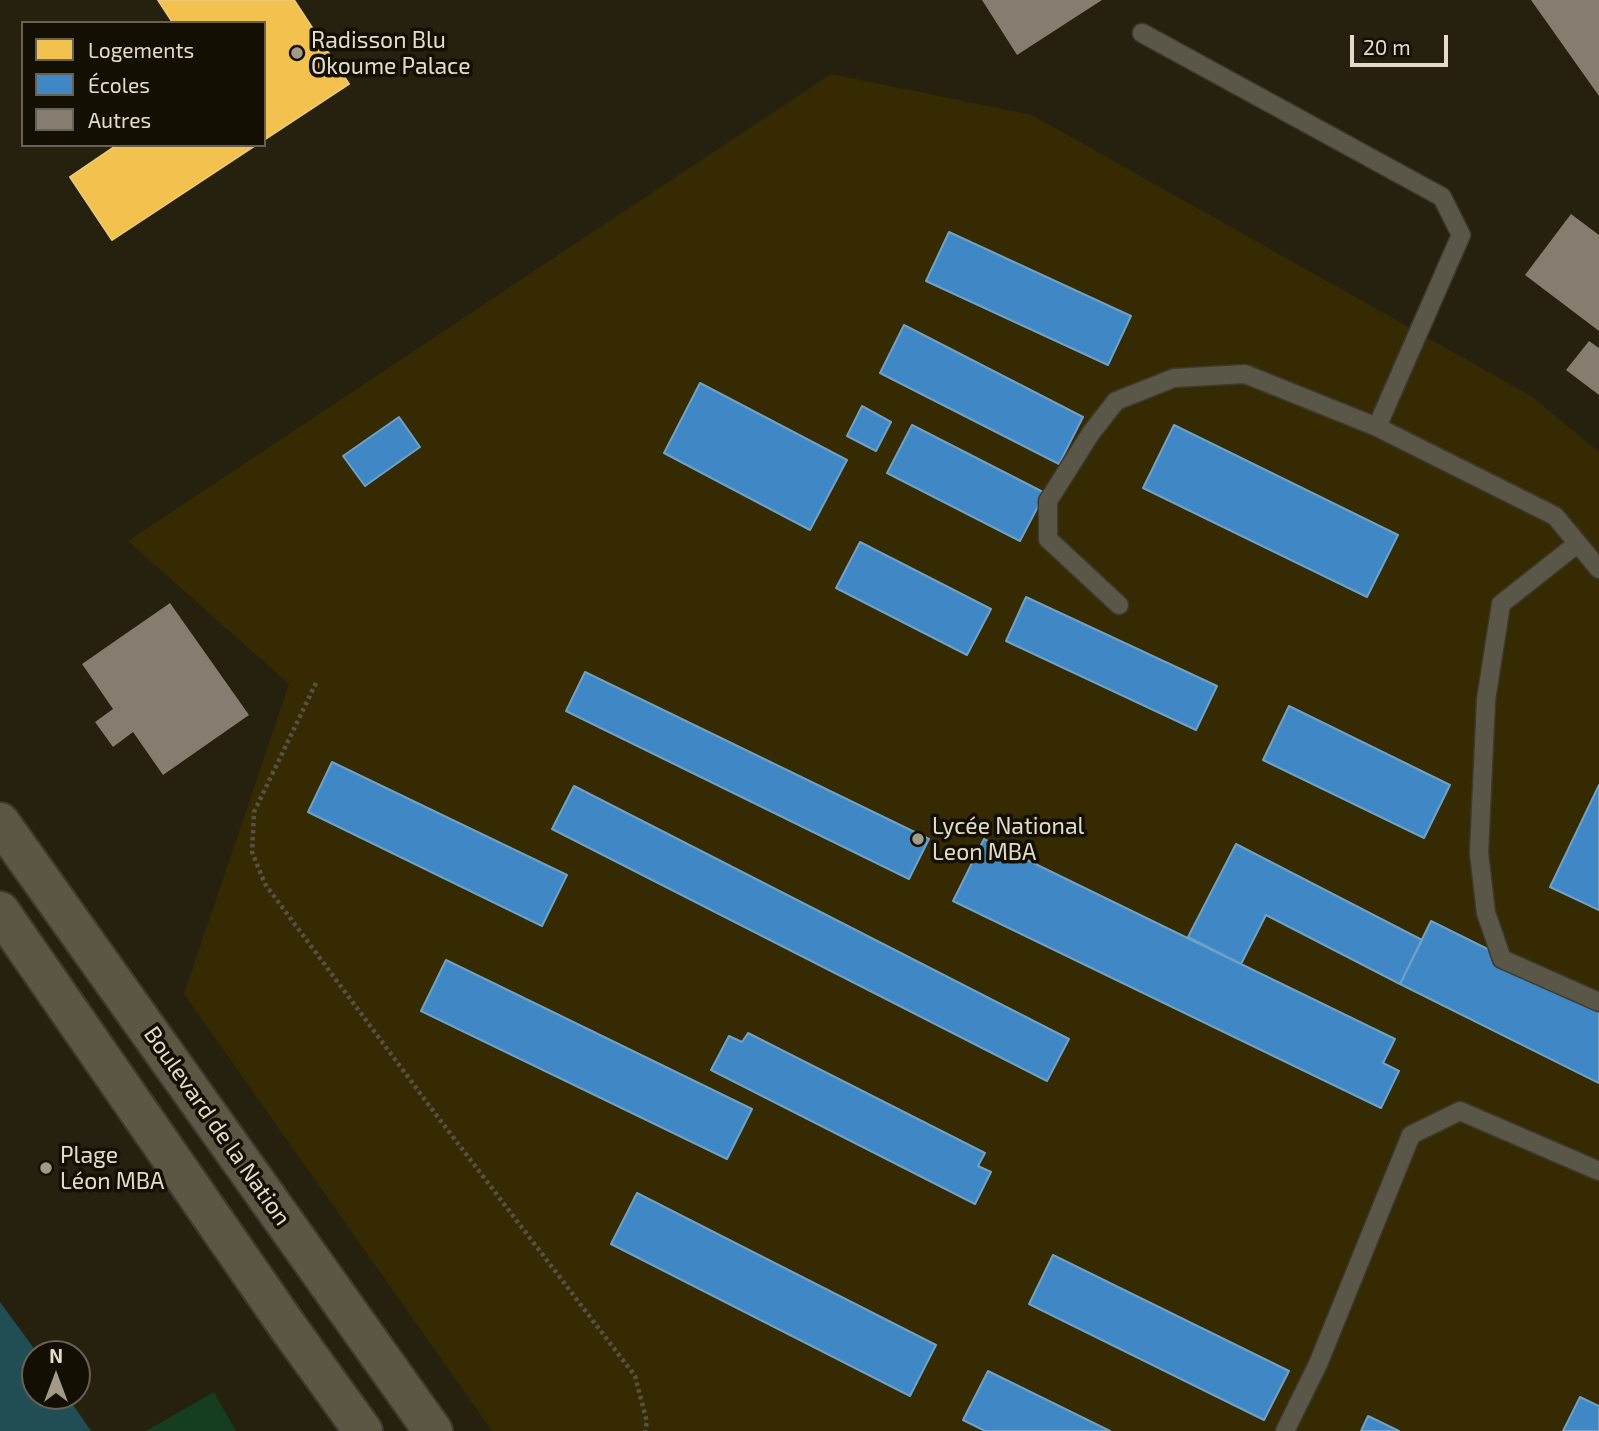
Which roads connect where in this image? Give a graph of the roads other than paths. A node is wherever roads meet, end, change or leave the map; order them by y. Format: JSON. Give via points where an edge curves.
{"nodes":[{"id":1,"x":1142,"y":33,"type":"dead end"},
{"id":2,"x":1377,"y":427,"type":"junction"},
{"id":3,"x":1577,"y":544,"type":"junction"},
{"id":4,"x":1599,"y":569,"type":"edge"},
{"id":5,"x":1119,"y":606,"type":"dead end"},
{"id":6,"x":0,"y":822,"type":"edge"},
{"id":7,"x":0,"y":911,"type":"edge"},
{"id":8,"x":1599,"y":1002,"type":"edge"},
{"id":9,"x":1599,"y":1171,"type":"edge"},
{"id":10,"x":363,"y":1431,"type":"edge"},
{"id":11,"x":433,"y":1431,"type":"edge"},
{"id":12,"x":1285,"y":1431,"type":"edge"}],
"edges":[{"from":1,"to":2,"type":"lane","via":[[1442,197],[1461,235]]},
{"from":2,"to":3,"type":"lane","via":[[1555,516]]},
{"from":2,"to":5,"type":"lane","via":[[1245,374],[1174,378],[1116,401],[1048,501],[1048,539]]},
{"from":3,"to":4,"type":"lane"},
{"from":3,"to":8,"type":"lane","via":[[1501,604],[1486,700],[1479,853],[1486,913],[1502,959]]},
{"from":6,"to":11,"type":"main road","name":"Boulevard de la Nation"},
{"from":7,"to":10,"type":"main road"},
{"from":9,"to":12,"type":"lane","via":[[1460,1111],[1411,1135],[1318,1364]]}]}
